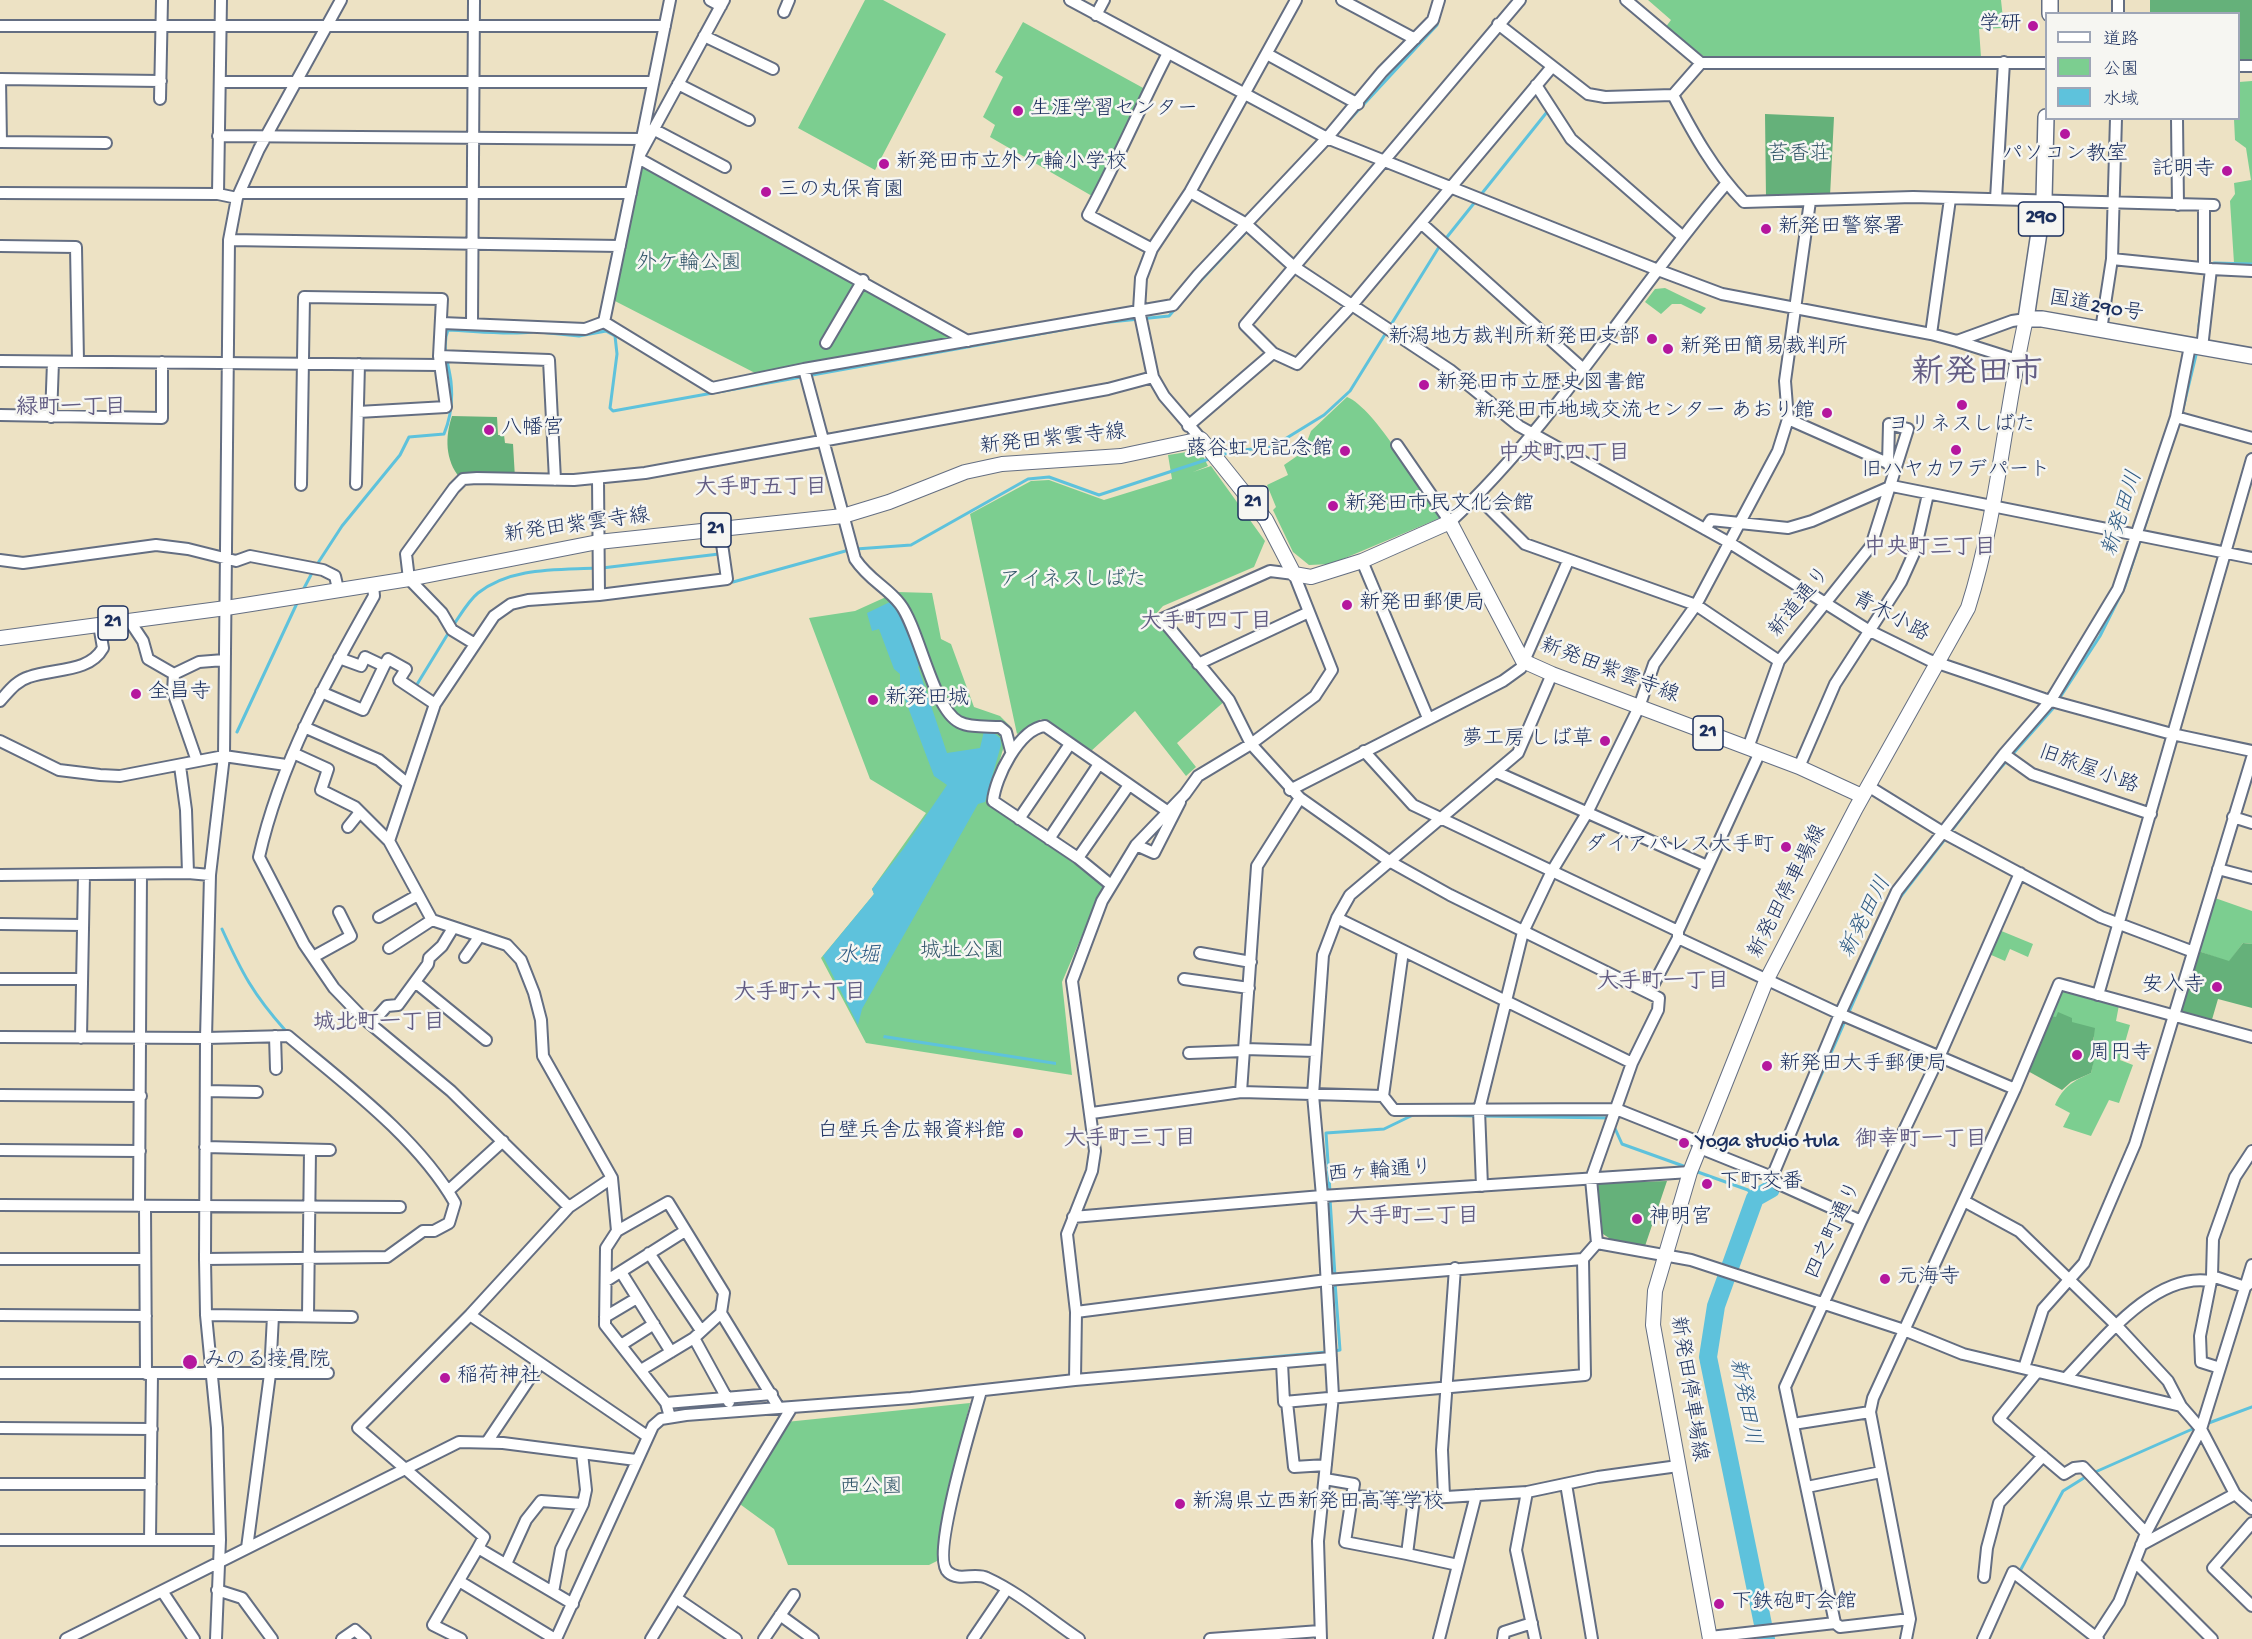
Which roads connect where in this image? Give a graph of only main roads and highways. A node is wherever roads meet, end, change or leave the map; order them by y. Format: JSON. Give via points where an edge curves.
{"nodes":[{"id":1,"x":2046,"y":120,"type":"edge"},
{"id":2,"x":2026,"y":319,"type":"junction"},
{"id":3,"x":2252,"y":356,"type":"edge"},
{"id":4,"x":0,"y":638,"type":"edge"},
{"id":5,"x":1865,"y":791,"type":"junction"},
{"id":6,"x":1710,"y":1638,"type":"edge"}],
"edges":[{"from":1,"to":2,"type":"highway","name":"国道290号","number":"290","via":[[2044,199]]},
{"from":2,"to":3,"type":"highway","name":"国道290号"},
{"from":2,"to":5,"type":"main road","name":"新発田停車場線","via":[[1993,508],[1968,608]]},
{"from":4,"to":5,"type":"main road","name":"新発田紫雲寺線","number":"21","via":[[373,585],[598,542],[843,516],[965,472],[1002,464],[1121,456],[1201,439],[1266,520],[1294,574],[1311,577],[1362,561],[1450,522],[1523,661]]},
{"from":5,"to":6,"type":"main road","name":"新発田停車場線","via":[[1766,981],[1690,1172],[1654,1292],[1653,1325]]}]}
